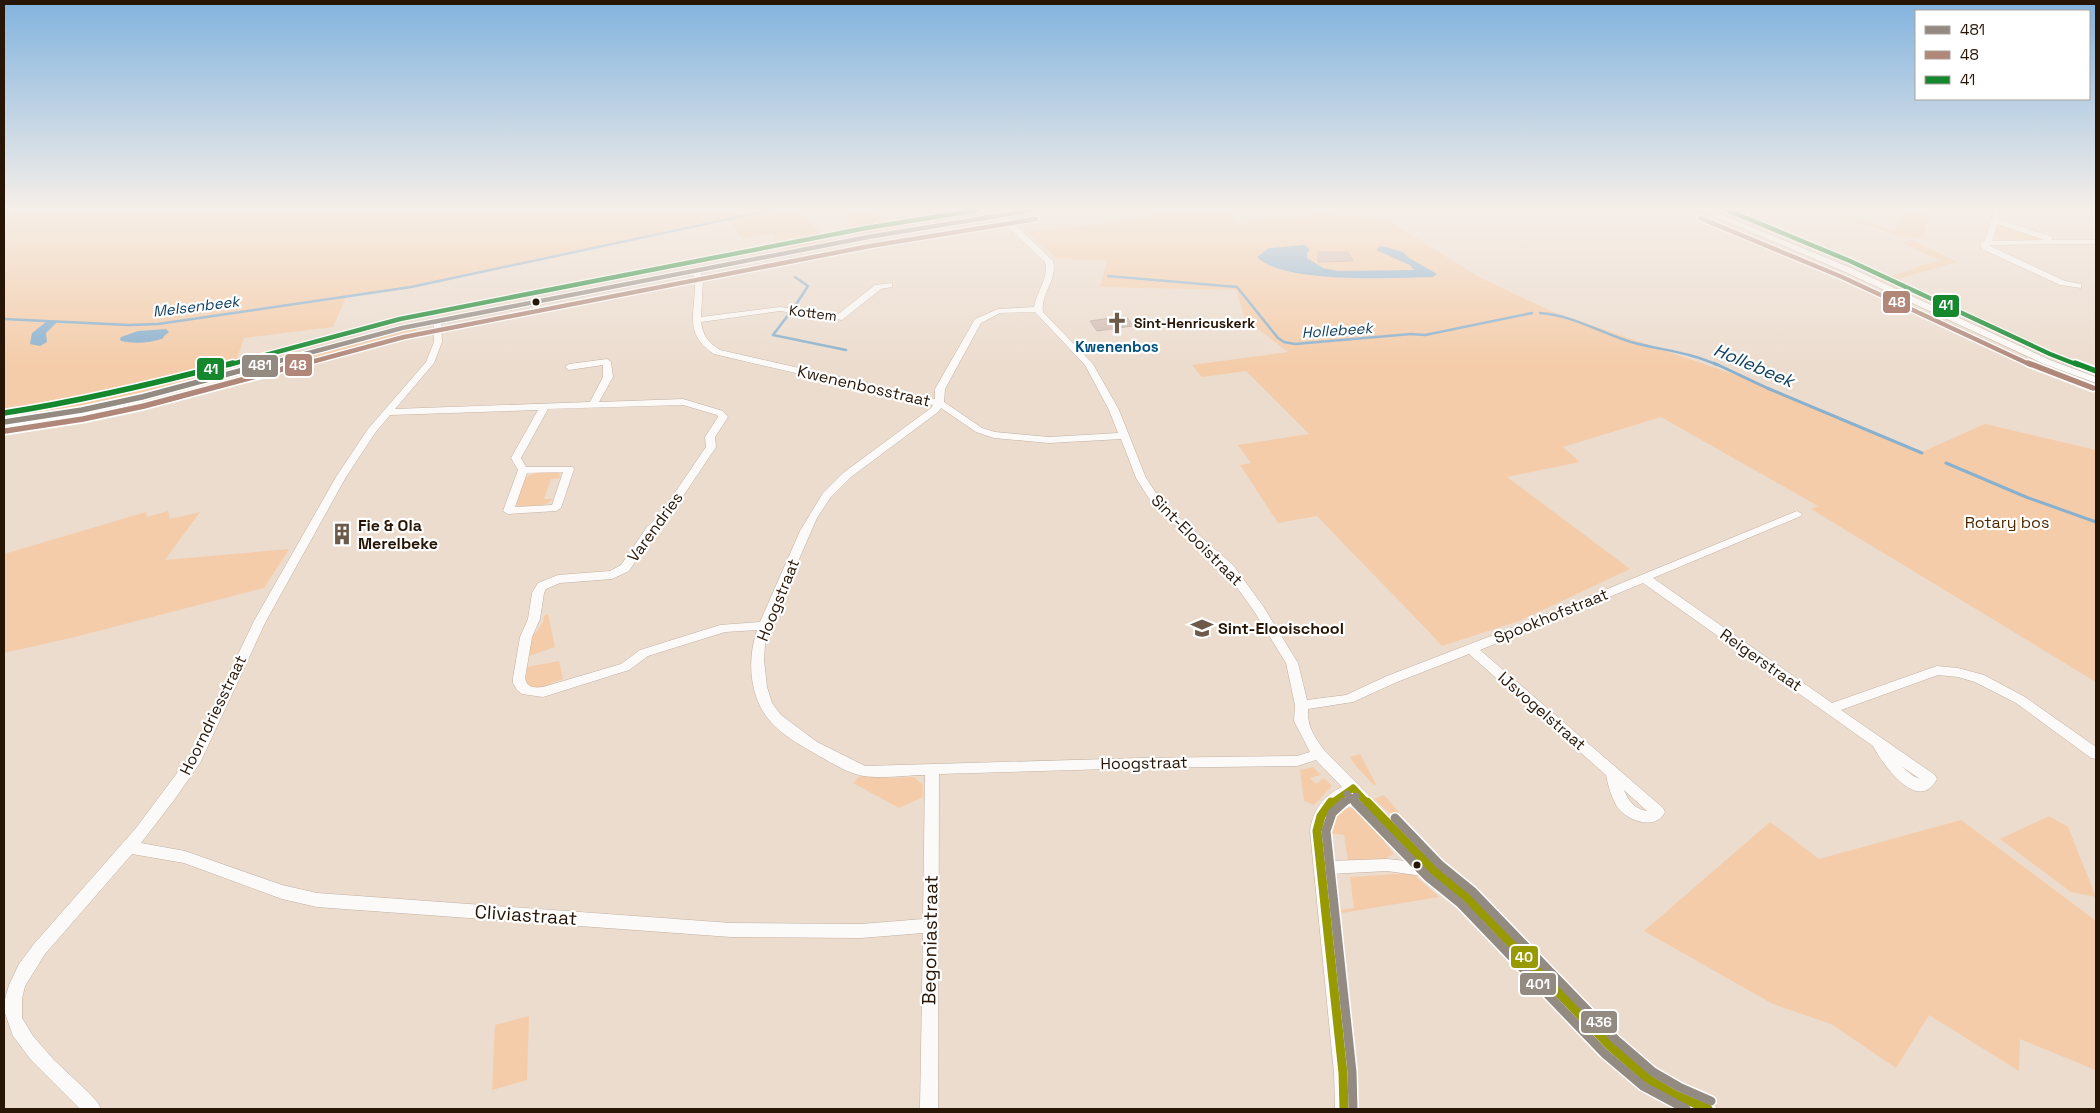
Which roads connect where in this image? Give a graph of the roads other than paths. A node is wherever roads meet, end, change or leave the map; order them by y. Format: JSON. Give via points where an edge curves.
{"nodes":[{"id":1,"x":740,"y":262,"type":"edge"},
{"id":2,"x":1049,"y":262,"type":"edge"},
{"id":3,"x":1829,"y":262,"type":"edge"},
{"id":4,"x":2018,"y":262,"type":"edge"},
{"id":5,"x":696,"y":270,"type":"junction"},
{"id":6,"x":889,"y":285,"type":"dead end"},
{"id":7,"x":2078,"y":286,"type":"dead end"},
{"id":8,"x":1038,"y":309,"type":"junction"},
{"id":9,"x":697,"y":320,"type":"junction"},
{"id":10,"x":437,"y":321,"type":"junction"},
{"id":11,"x":569,"y":366,"type":"dead end"},
{"id":12,"x":2096,"y":380,"type":"edge"},
{"id":13,"x":939,"y":403,"type":"junction"},
{"id":14,"x":594,"y":404,"type":"junction"},
{"id":15,"x":545,"y":406,"type":"junction"},
{"id":16,"x":387,"y":412,"type":"junction"},
{"id":17,"x":4,"y":422,"type":"edge"},
{"id":18,"x":1124,"y":436,"type":"junction"},
{"id":19,"x":523,"y":470,"type":"junction"},
{"id":20,"x":1797,"y":514,"type":"dead end"},
{"id":21,"x":1643,"y":577,"type":"junction"},
{"id":22,"x":765,"y":626,"type":"junction"},
{"id":23,"x":1470,"y":648,"type":"junction"},
{"id":24,"x":1302,"y":706,"type":"junction"},
{"id":25,"x":1830,"y":709,"type":"junction"},
{"id":26,"x":1878,"y":743,"type":"dead end"},
{"id":27,"x":1319,"y":754,"type":"junction"},
{"id":28,"x":2096,"y":754,"type":"edge"},
{"id":29,"x":932,"y":771,"type":"junction"},
{"id":30,"x":1613,"y":774,"type":"dead end"},
{"id":31,"x":1353,"y":788,"type":"junction"},
{"id":32,"x":129,"y":848,"type":"junction"},
{"id":33,"x":1321,"y":868,"type":"junction"},
{"id":34,"x":1434,"y":871,"type":"junction"},
{"id":35,"x":930,"y":925,"type":"junction"},
{"id":36,"x":92,"y":1109,"type":"edge"},
{"id":37,"x":929,"y":1109,"type":"edge"},
{"id":38,"x":1344,"y":1109,"type":"edge"},
{"id":39,"x":1708,"y":1109,"type":"edge"}],
"edges":[{"from":1,"to":5,"type":"street"},
{"from":2,"to":8,"type":"street","via":[[1051,266]]},
{"from":3,"to":12,"type":"street","via":[[2047,362]]},
{"from":4,"to":7,"type":"street","via":[[2063,283]]},
{"from":5,"to":9,"type":"street","name":"Kwenenbosstraat","via":[[699,278]]},
{"from":5,"to":10,"type":"street"},
{"from":6,"to":9,"type":"street","name":"Kottem","via":[[878,288],[839,318],[780,308]]},
{"from":8,"to":13,"type":"street","via":[[998,311],[978,321],[940,390]]},
{"from":8,"to":18,"type":"street","name":"Sint-Elooistraat","via":[[1044,319],[1090,364]]},
{"from":9,"to":13,"type":"street","name":"Kwenenbosstraat","via":[[703,342],[718,352]]},
{"from":10,"to":16,"type":"street","name":"Hoorndriesstraat","via":[[438,342],[430,363]]},
{"from":10,"to":17,"type":"street","via":[[358,338],[142,397]]},
{"from":11,"to":14,"type":"street","via":[[607,362],[608,376]]},
{"from":13,"to":18,"type":"street","name":"Kwenenbosstraat","via":[[979,430],[1005,437],[1071,440]]},
{"from":13,"to":22,"type":"street","name":"Hoogstraat","via":[[935,410],[847,474],[824,496]]},
{"from":14,"to":15,"type":"street","name":"Varendries"},
{"from":14,"to":22,"type":"street","name":"Varendries","via":[[683,402],[720,413],[723,417],[710,437],[711,447],[625,568],[612,575],[558,579],[542,586],[526,637],[519,685],[532,693],[543,692],[625,667],[644,653],[724,628]]},
{"from":15,"to":16,"type":"street","name":"Varendries"},
{"from":15,"to":19,"type":"street","via":[[516,458]]},
{"from":16,"to":32,"type":"street","name":"Hoorndriesstraat","via":[[371,430],[341,477],[281,580],[195,759]]},
{"from":18,"to":24,"type":"street","name":"Sint-Elooistraat","via":[[1141,478],[1152,495],[1229,568],[1247,591],[1292,663]]},
{"from":19,"to":19,"type":"street","via":[[569,469],[556,508],[508,511]]},
{"from":20,"to":21,"type":"street","name":"Spookhofstraat"},
{"from":21,"to":23,"type":"street","name":"Spookhofstraat"},
{"from":21,"to":25,"type":"street","name":"Reigerstraat"},
{"from":22,"to":29,"type":"street","name":"Hoogstraat","via":[[757,655],[758,669],[769,710],[777,720],[840,761],[864,771]]},
{"from":23,"to":24,"type":"street","name":"Spookhofstraat","via":[[1348,699]]},
{"from":23,"to":30,"type":"street","name":"IJsvogelstraat"},
{"from":24,"to":27,"type":"street","name":"Sint-Elooistraat","via":[[1301,721]]},
{"from":25,"to":26,"type":"street","name":"Reigerstraat"},
{"from":25,"to":28,"type":"street","via":[[1937,670],[1954,670],[1996,684]]},
{"from":27,"to":29,"type":"street","name":"Hoogstraat","via":[[1297,761],[1012,766]]},
{"from":27,"to":31,"type":"street","name":"Sint-Elooistraat"},
{"from":29,"to":35,"type":"street","name":"Begoniastraat"},
{"from":31,"to":33,"type":"street","via":[[1333,798],[1318,817]]},
{"from":31,"to":34,"type":"street","name":"Sint-Elooistraat"},
{"from":32,"to":35,"type":"street","name":"Cliviastraat","via":[[185,857],[282,892],[317,900],[731,930],[861,931]]},
{"from":32,"to":36,"type":"street","name":"Hoorndriesstraat","via":[[34,957],[18,982],[13,998],[14,1018],[22,1035]]},
{"from":33,"to":34,"type":"street","via":[[1387,865]]},
{"from":33,"to":38,"type":"street"},
{"from":34,"to":39,"type":"street","name":"Sint-Elooistraat","via":[[1466,897],[1610,1046],[1648,1079]]},
{"from":35,"to":37,"type":"street","name":"Begoniastraat"}]}
